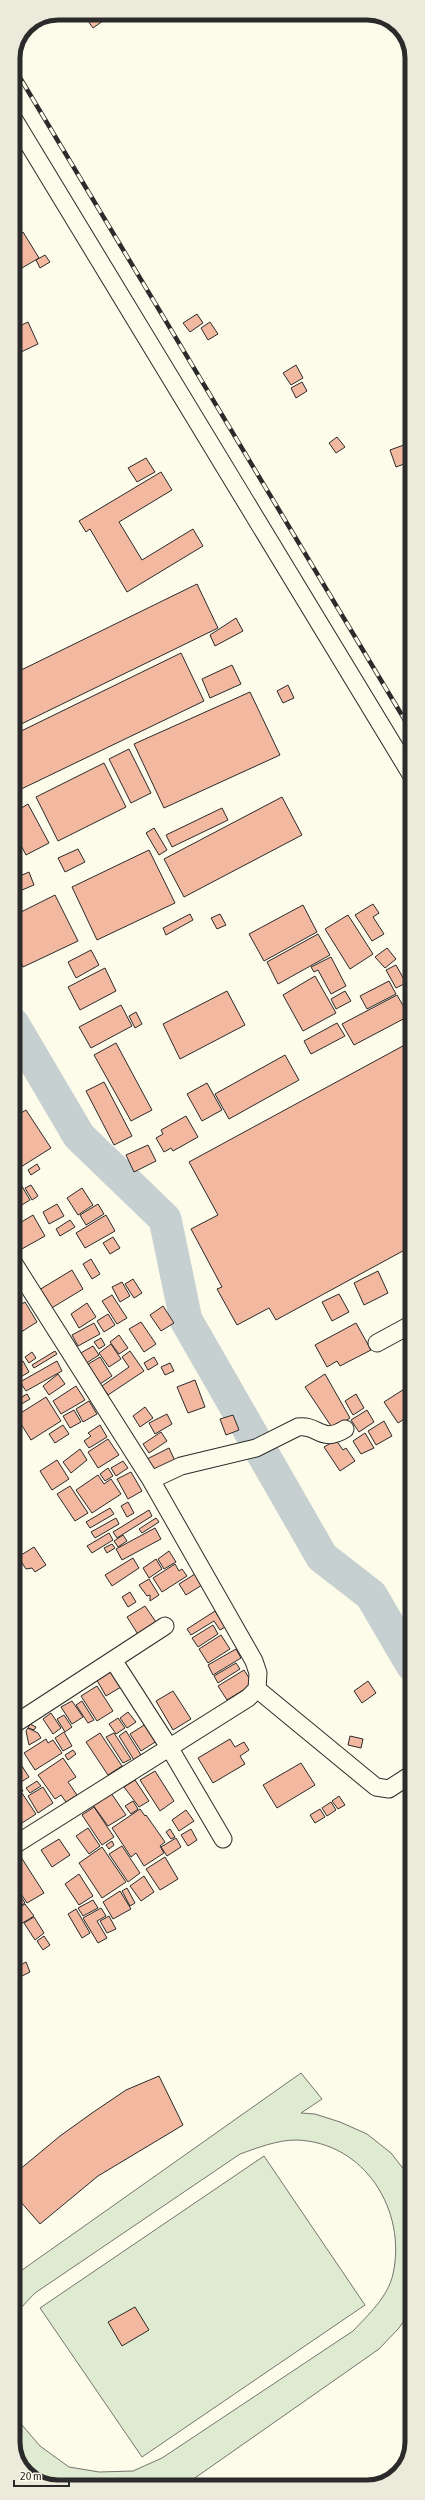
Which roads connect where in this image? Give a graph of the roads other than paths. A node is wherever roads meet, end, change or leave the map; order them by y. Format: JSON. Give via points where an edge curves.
{"nodes":[{"id":1,"x":20,"y":130,"type":"edge"},
{"id":2,"x":405,"y":764,"type":"edge"},
{"id":3,"x":20,"y":1273,"type":"edge"},
{"id":4,"x":405,"y":1328,"type":"edge"},
{"id":5,"x":377,"y":1343,"type":"dead end"},
{"id":6,"x":345,"y":1429,"type":"dead end"},
{"id":7,"x":151,"y":1480,"type":"junction"},
{"id":8,"x":165,"y":1626,"type":"dead end"},
{"id":9,"x":113,"y":1660,"type":"junction"},
{"id":10,"x":258,"y":1689,"type":"junction"},
{"id":11,"x":20,"y":1720,"type":"edge"},
{"id":12,"x":169,"y":1747,"type":"junction"},
{"id":13,"x":405,"y":1779,"type":"edge"},
{"id":14,"x":223,"y":1839,"type":"dead end"},
{"id":15,"x":20,"y":1842,"type":"edge"}],
"edges":[{"from":1,"to":2,"type":"street"},
{"from":3,"to":7,"type":"street"},
{"from":4,"to":5,"type":"street"},
{"from":6,"to":7,"type":"street","via":[[331,1436],[321,1435],[304,1426],[256,1448],[180,1466]]},
{"from":7,"to":10,"type":"street","via":[[254,1661],[258,1673]]},
{"from":8,"to":9,"type":"street"},
{"from":9,"to":11,"type":"street"},
{"from":9,"to":12,"type":"street"},
{"from":10,"to":12,"type":"street","via":[[248,1698]]},
{"from":10,"to":13,"type":"street","via":[[371,1783],[389,1789]]},
{"from":12,"to":14,"type":"street"},
{"from":12,"to":15,"type":"street"}]}
